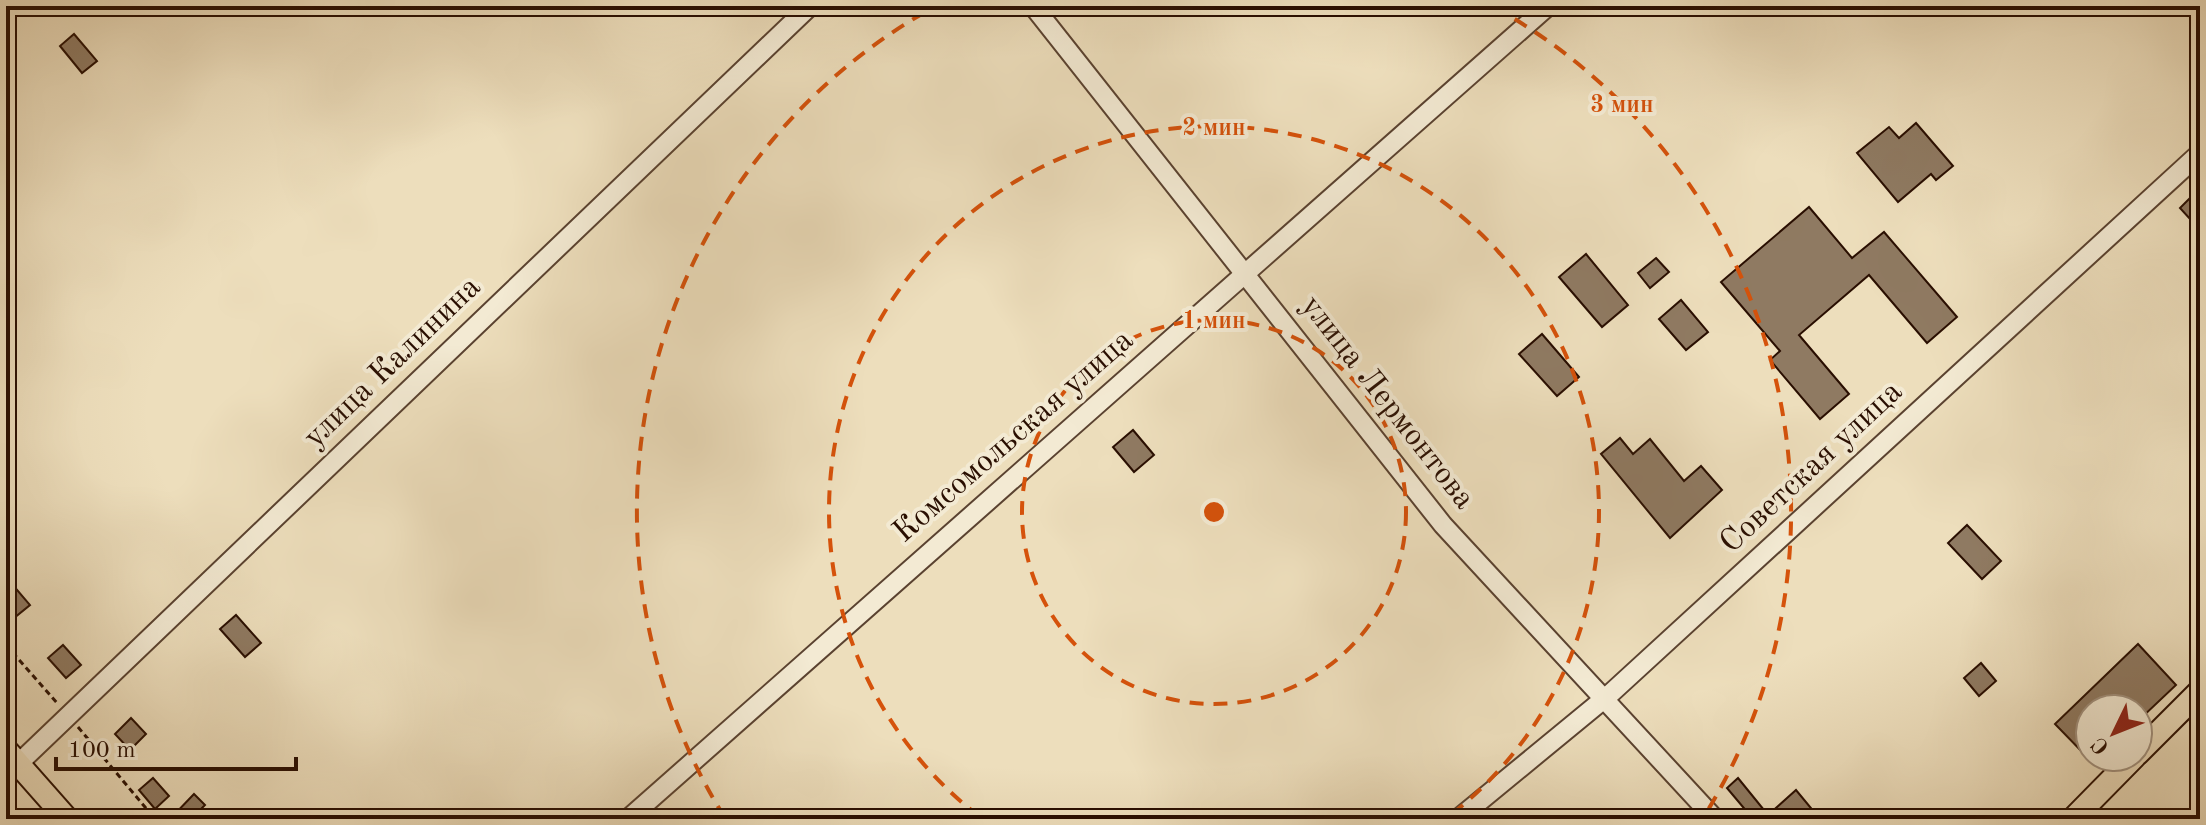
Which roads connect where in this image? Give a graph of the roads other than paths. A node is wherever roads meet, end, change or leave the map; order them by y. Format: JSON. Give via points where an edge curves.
{"nodes":[{"id":1,"x":810,"y":6,"type":"edge"},
{"id":2,"x":1033,"y":6,"type":"edge"},
{"id":3,"x":1548,"y":6,"type":"edge"},
{"id":4,"x":2200,"y":153,"type":"edge"},
{"id":5,"x":1247,"y":273,"type":"junction"},
{"id":6,"x":2200,"y":691,"type":"edge"},
{"id":7,"x":1604,"y":699,"type":"junction"},
{"id":8,"x":2154,"y":737,"type":"edge"},
{"id":9,"x":12,"y":757,"type":"edge"},
{"id":10,"x":2118,"y":773,"type":"edge"},
{"id":11,"x":67,"y":819,"type":"edge"},
{"id":12,"x":628,"y":819,"type":"edge"},
{"id":13,"x":1458,"y":819,"type":"edge"},
{"id":14,"x":1715,"y":819,"type":"edge"},
{"id":15,"x":2073,"y":819,"type":"edge"}],
"edges":[{"from":1,"to":9,"type":"street","name":"улица Калинина","via":[[69,716]]},
{"from":2,"to":5,"type":"street","name":"улица Лермонтова"},
{"from":3,"to":5,"type":"street","name":"Комсомольская улица"},
{"from":4,"to":7,"type":"street","name":"Советская улица"},
{"from":5,"to":7,"type":"street","name":"улица Лермонтова","via":[[1443,525]]},
{"from":5,"to":12,"type":"street","name":"Комсомольская улица"},
{"from":6,"to":8,"type":"main road"},
{"from":7,"to":13,"type":"street","name":"Советская улица"},
{"from":7,"to":14,"type":"street","name":"улица Лермонтова"},
{"from":9,"to":11,"type":"main road"},
{"from":10,"to":15,"type":"main road"}]}
